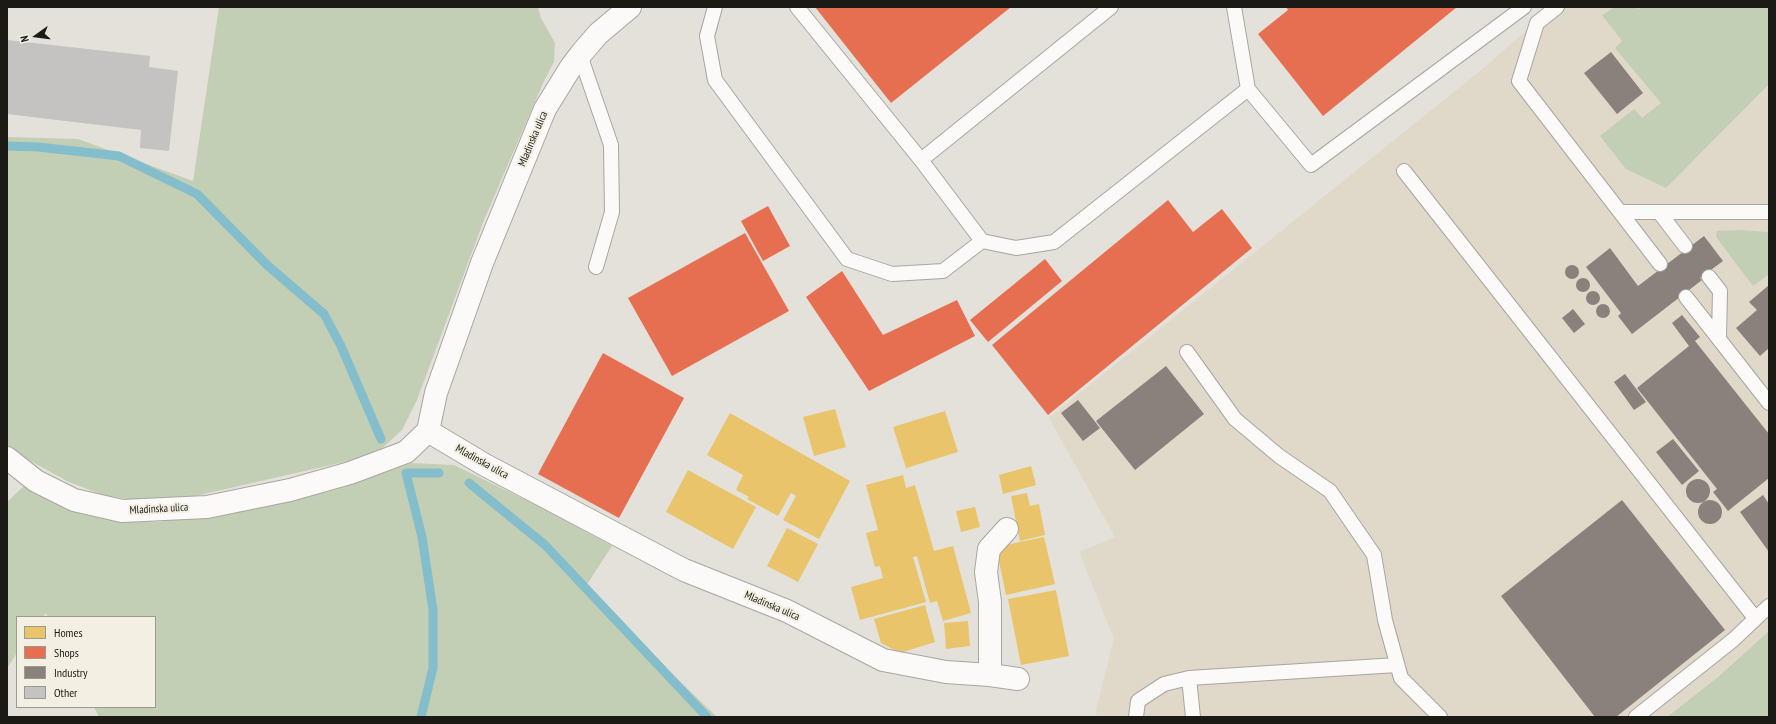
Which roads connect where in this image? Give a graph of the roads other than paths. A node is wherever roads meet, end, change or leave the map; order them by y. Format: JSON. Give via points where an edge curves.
{"nodes":[{"id":1,"x":630,"y":7,"type":"edge"},
{"id":2,"x":715,"y":7,"type":"edge"},
{"id":3,"x":797,"y":7,"type":"edge"},
{"id":4,"x":1111,"y":7,"type":"edge"},
{"id":5,"x":1234,"y":7,"type":"edge"},
{"id":6,"x":1524,"y":7,"type":"edge"},
{"id":7,"x":1557,"y":7,"type":"edge"},
{"id":8,"x":1537,"y":23,"type":"junction"},
{"id":9,"x":580,"y":56,"type":"junction"},
{"id":10,"x":1248,"y":89,"type":"junction"},
{"id":11,"x":921,"y":160,"type":"junction"},
{"id":12,"x":1404,"y":171,"type":"dead end"},
{"id":13,"x":1620,"y":212,"type":"junction"},
{"id":14,"x":1659,"y":212,"type":"junction"},
{"id":15,"x":1769,"y":212,"type":"edge"},
{"id":16,"x":982,"y":241,"type":"junction"},
{"id":17,"x":1685,"y":246,"type":"dead end"},
{"id":18,"x":1660,"y":264,"type":"dead end"},
{"id":19,"x":596,"y":267,"type":"dead end"},
{"id":20,"x":1709,"y":277,"type":"dead end"},
{"id":21,"x":1686,"y":297,"type":"dead end"},
{"id":22,"x":1719,"y":339,"type":"junction"},
{"id":23,"x":1187,"y":352,"type":"dead end"},
{"id":24,"x":1769,"y":403,"type":"edge"},
{"id":25,"x":428,"y":431,"type":"junction"},
{"id":26,"x":7,"y":458,"type":"edge"},
{"id":27,"x":1007,"y":529,"type":"dead end"},
{"id":28,"x":1769,"y":606,"type":"edge"},
{"id":29,"x":1755,"y":618,"type":"junction"},
{"id":30,"x":1397,"y":665,"type":"junction"},
{"id":31,"x":990,"y":675,"type":"junction"},
{"id":32,"x":1189,"y":678,"type":"junction"},
{"id":33,"x":1018,"y":679,"type":"dead end"},
{"id":34,"x":1136,"y":717,"type":"edge"},
{"id":35,"x":1193,"y":717,"type":"edge"},
{"id":36,"x":1440,"y":717,"type":"edge"},
{"id":37,"x":1636,"y":717,"type":"edge"}],
"edges":[{"from":1,"to":9,"type":"street","name":"Mladinska ulica","via":[[598,34]]},
{"from":2,"to":16,"type":"lane","via":[[707,36],[715,80],[847,260],[892,274],[943,271]]},
{"from":3,"to":11,"type":"lane"},
{"from":4,"to":11,"type":"lane"},
{"from":5,"to":10,"type":"lane"},
{"from":6,"to":8,"type":"lane"},
{"from":6,"to":10,"type":"lane","via":[[1311,165]]},
{"from":7,"to":8,"type":"lane"},
{"from":8,"to":13,"type":"lane","via":[[1519,81]]},
{"from":9,"to":19,"type":"lane","via":[[611,145],[612,212]]},
{"from":9,"to":25,"type":"street","name":"Mladinska ulica","via":[[571,66],[545,110],[482,263],[436,393]]},
{"from":10,"to":16,"type":"lane","via":[[1054,242],[1016,248]]},
{"from":11,"to":16,"type":"lane"},
{"from":12,"to":29,"type":"lane"},
{"from":13,"to":14,"type":"lane"},
{"from":13,"to":18,"type":"lane"},
{"from":14,"to":15,"type":"lane"},
{"from":14,"to":17,"type":"lane"},
{"from":20,"to":22,"type":"lane","via":[[1720,291]]},
{"from":21,"to":22,"type":"lane"},
{"from":22,"to":24,"type":"lane"},
{"from":23,"to":30,"type":"lane","via":[[1235,419],[1279,456],[1330,491],[1374,555],[1384,620]]},
{"from":25,"to":26,"type":"street","name":"Mladinska ulica","via":[[406,452],[350,473],[290,490],[207,507],[122,511],[74,500],[36,481]]},
{"from":25,"to":31,"type":"street","name":"Mladinska ulica","via":[[485,465],[684,570],[787,611],[883,660],[946,672]]},
{"from":27,"to":31,"type":"street","via":[[989,549],[986,572],[990,602]]},
{"from":28,"to":29,"type":"lane"},
{"from":29,"to":37,"type":"lane","via":[[1733,640]]},
{"from":30,"to":32,"type":"lane"},
{"from":30,"to":36,"type":"lane","via":[[1401,678]]},
{"from":31,"to":33,"type":"street","name":"Mladinska ulica"},
{"from":32,"to":34,"type":"lane","via":[[1164,684],[1138,701]]},
{"from":32,"to":35,"type":"lane"}]}
